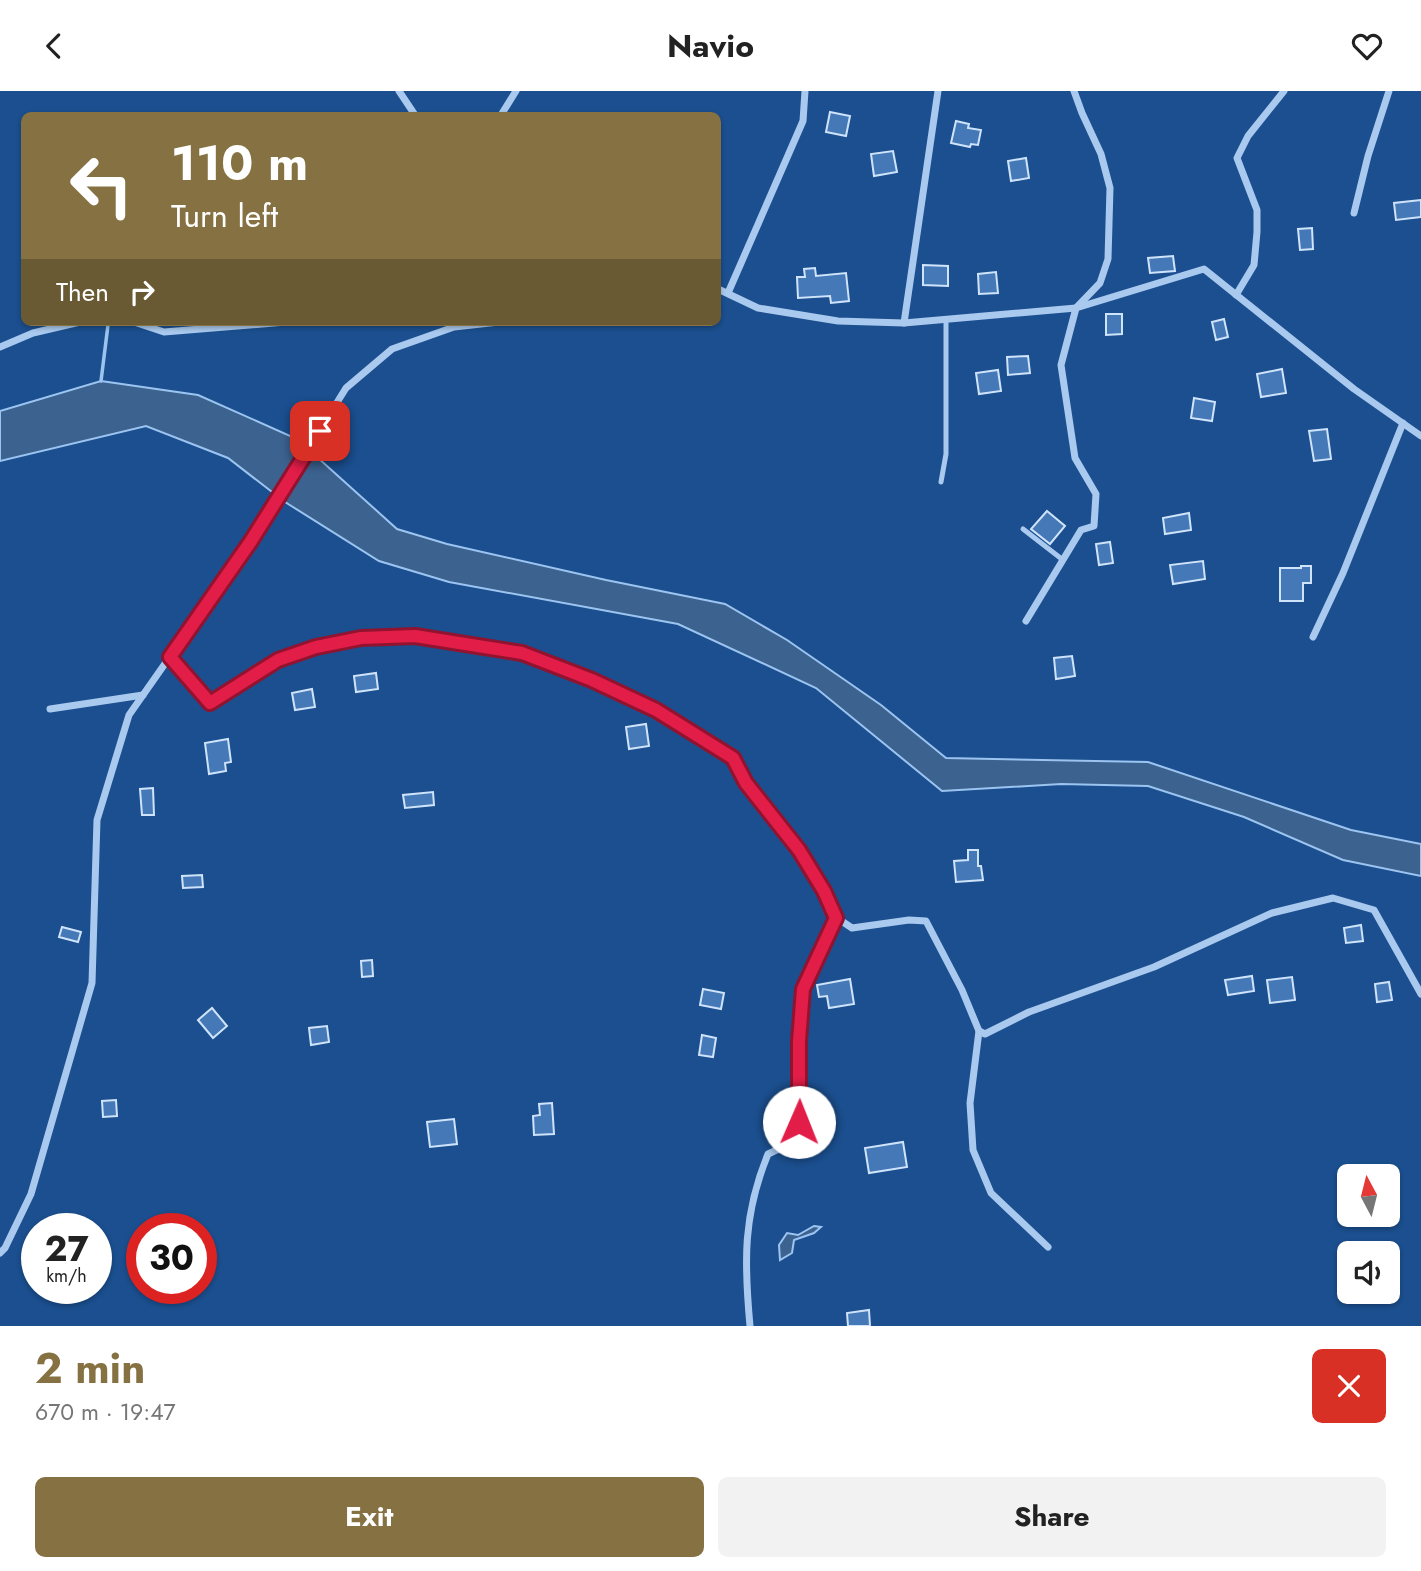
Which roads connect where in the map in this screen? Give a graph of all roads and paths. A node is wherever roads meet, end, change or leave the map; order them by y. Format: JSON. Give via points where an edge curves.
{"nodes":[{"id":1,"x":399,"y":91,"type":"edge"},
{"id":2,"x":516,"y":91,"type":"edge"},
{"id":3,"x":805,"y":91,"type":"edge"},
{"id":4,"x":938,"y":91,"type":"edge"},
{"id":5,"x":1074,"y":91,"type":"edge"},
{"id":6,"x":1284,"y":91,"type":"edge"},
{"id":7,"x":1389,"y":91,"type":"edge"},
{"id":8,"x":413,"y":112,"type":"edge"},
{"id":9,"x":503,"y":112,"type":"edge"},
{"id":10,"x":1354,"y":213,"type":"dead end"},
{"id":11,"x":721,"y":290,"type":"edge"},
{"id":12,"x":728,"y":293,"type":"junction"},
{"id":13,"x":1236,"y":295,"type":"junction"},
{"id":14,"x":1076,"y":308,"type":"junction"},
{"id":15,"x":946,"y":320,"type":"junction"},
{"id":16,"x":904,"y":323,"type":"junction"},
{"id":17,"x":63,"y":326,"type":"edge"},
{"id":18,"x":146,"y":326,"type":"edge"},
{"id":19,"x":237,"y":326,"type":"edge"},
{"id":20,"x":463,"y":326,"type":"edge"},
{"id":21,"x":0,"y":347,"type":"edge"},
{"id":22,"x":1403,"y":423,"type":"junction"},
{"id":23,"x":1421,"y":436,"type":"edge"},
{"id":24,"x":941,"y":482,"type":"dead end"},
{"id":25,"x":1023,"y":529,"type":"dead end"},
{"id":26,"x":1063,"y":560,"type":"junction"},
{"id":27,"x":1026,"y":621,"type":"dead end"},
{"id":28,"x":1313,"y":637,"type":"dead end"},
{"id":29,"x":170,"y":657,"type":"junction"},
{"id":30,"x":143,"y":695,"type":"junction"},
{"id":31,"x":50,"y":709,"type":"dead end"},
{"id":32,"x":836,"y":918,"type":"junction"},
{"id":33,"x":1421,"y":994,"type":"edge"},
{"id":34,"x":979,"y":1031,"type":"junction"},
{"id":35,"x":1048,"y":1247,"type":"dead end"},
{"id":36,"x":0,"y":1253,"type":"edge"},
{"id":37,"x":750,"y":1326,"type":"edge"}],
"edges":[{"from":1,"to":8,"type":"street"},
{"from":2,"to":9,"type":"street"},
{"from":3,"to":12,"type":"street","via":[[803,121]]},
{"from":4,"to":16,"type":"street"},
{"from":5,"to":14,"type":"street","via":[[1110,188],[1108,259],[1100,283]]},
{"from":6,"to":13,"type":"street","via":[[1248,136],[1237,158],[1257,211],[1257,232],[1254,265]]},
{"from":7,"to":10,"type":"street"},
{"from":11,"to":12,"type":"street"},
{"from":12,"to":16,"type":"street","via":[[758,308],[838,321]]},
{"from":13,"to":14,"type":"street","via":[[1204,269]]},
{"from":13,"to":22,"type":"street"},
{"from":14,"to":15,"type":"street"},
{"from":14,"to":26,"type":"street","via":[[1061,365],[1075,459],[1096,494],[1094,526],[1081,530]]},
{"from":15,"to":16,"type":"street"},
{"from":15,"to":24,"type":"lane","via":[[946,454]]},
{"from":17,"to":21,"type":"street"},
{"from":18,"to":19,"type":"street","via":[[164,332]]},
{"from":20,"to":29,"type":"street","via":[[392,349],[346,389],[251,541]]},
{"from":22,"to":23,"type":"street"},
{"from":22,"to":28,"type":"street"},
{"from":25,"to":26,"type":"lane"},
{"from":26,"to":27,"type":"street"},
{"from":29,"to":30,"type":"street"},
{"from":29,"to":32,"type":"street","via":[[210,703],[278,660],[361,638],[415,636],[522,653],[592,680],[656,710],[733,758],[746,783],[799,850]]},
{"from":30,"to":31,"type":"street"},
{"from":30,"to":36,"type":"street","via":[[129,715],[97,820],[92,983],[31,1194]]},
{"from":32,"to":34,"type":"street","via":[[852,928],[926,921]]},
{"from":32,"to":37,"type":"street","via":[[803,989],[798,1140],[768,1154],[755,1185],[745,1272]]},
{"from":33,"to":34,"type":"street","via":[[1374,910],[1333,898],[1272,913],[1154,967],[1030,1012],[985,1034]]},
{"from":34,"to":35,"type":"street","via":[[970,1103],[973,1150],[991,1193]]}]}
